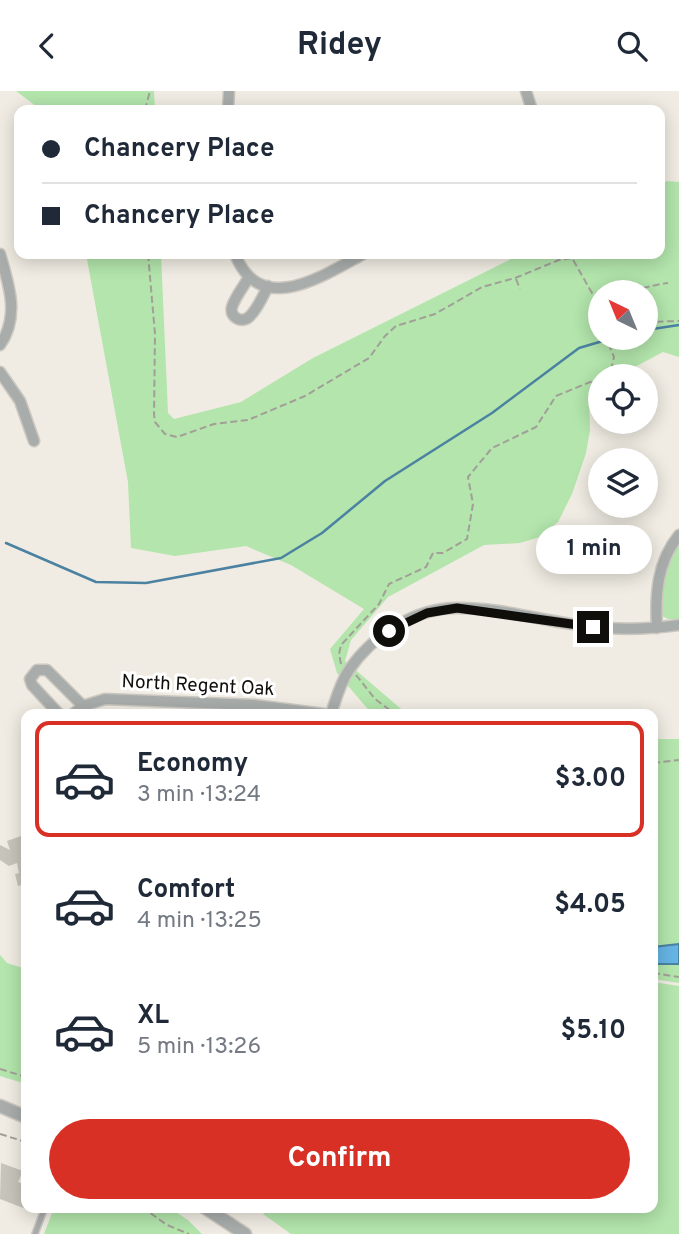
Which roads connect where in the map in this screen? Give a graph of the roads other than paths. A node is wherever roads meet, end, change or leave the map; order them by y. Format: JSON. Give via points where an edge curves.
{"nodes":[{"id":1,"x":0,"y":254,"type":"edge"},
{"id":2,"x":238,"y":259,"type":"edge"},
{"id":3,"x":353,"y":259,"type":"edge"},
{"id":4,"x":249,"y":277,"type":"junction"},
{"id":5,"x":268,"y":286,"type":"junction"},
{"id":6,"x":0,"y":345,"type":"edge"},
{"id":7,"x":0,"y":372,"type":"edge"},
{"id":8,"x":34,"y":441,"type":"dead end"},
{"id":9,"x":679,"y":535,"type":"edge"},
{"id":10,"x":679,"y":625,"type":"edge"},
{"id":11,"x":657,"y":628,"type":"junction"},
{"id":12,"x":54,"y":709,"type":"edge"},
{"id":13,"x":76,"y":709,"type":"edge"},
{"id":14,"x":82,"y":709,"type":"edge"},
{"id":15,"x":292,"y":709,"type":"edge"},
{"id":16,"x":333,"y":709,"type":"edge"},
{"id":17,"x":0,"y":1107,"type":"edge"},
{"id":18,"x":21,"y":1115,"type":"edge"},
{"id":19,"x":43,"y":1213,"type":"edge"},
{"id":20,"x":213,"y":1213,"type":"edge"},
{"id":21,"x":35,"y":1234,"type":"edge"},
{"id":22,"x":245,"y":1234,"type":"edge"}],
"edges":[{"from":1,"to":6,"type":"street","via":[[12,311]]},
{"from":2,"to":4,"type":"street"},
{"from":3,"to":5,"type":"street","via":[[305,284]]},
{"from":4,"to":5,"type":"street"},
{"from":4,"to":5,"type":"street","via":[[232,307],[237,319],[249,317]]},
{"from":7,"to":8,"type":"street","via":[[20,401]]},
{"from":9,"to":11,"type":"street","via":[[659,577]]},
{"from":10,"to":11,"type":"street"},
{"from":11,"to":16,"type":"street","via":[[593,627],[474,609],[440,609],[389,631],[367,648],[348,671]]},
{"from":12,"to":13,"type":"street","via":[[32,685],[30,679],[37,670],[47,670]]},
{"from":14,"to":15,"type":"street","name":"North Regent Oak","via":[[105,699]]},
{"from":17,"to":18,"type":"street"},
{"from":19,"to":21,"type":"lane"},
{"from":20,"to":22,"type":"street"}]}
